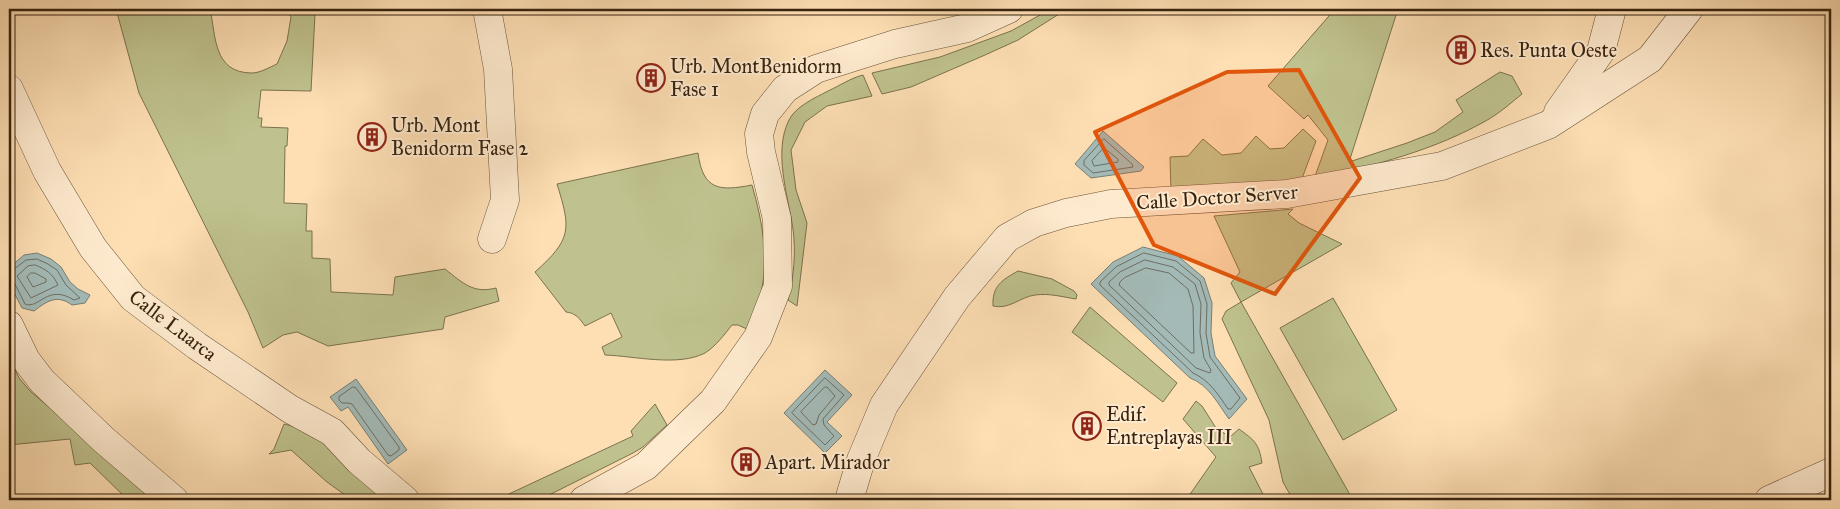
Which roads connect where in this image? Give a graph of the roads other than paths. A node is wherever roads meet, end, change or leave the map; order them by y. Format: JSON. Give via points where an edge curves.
{"nodes":[{"id":1,"x":487,"y":9,"type":"edge"},
{"id":2,"x":1009,"y":9,"type":"edge"},
{"id":3,"x":1612,"y":9,"type":"edge"},
{"id":4,"x":1688,"y":9,"type":"edge"},
{"id":5,"x":9,"y":89,"type":"edge"},
{"id":6,"x":1548,"y":125,"type":"junction"},
{"id":7,"x":492,"y":240,"type":"dead end"},
{"id":8,"x":9,"y":325,"type":"edge"},
{"id":9,"x":1831,"y":472,"type":"edge"},
{"id":10,"x":174,"y":500,"type":"edge"},
{"id":11,"x":405,"y":500,"type":"edge"},
{"id":12,"x":584,"y":500,"type":"edge"},
{"id":13,"x":849,"y":500,"type":"edge"},
{"id":14,"x":1769,"y":500,"type":"edge"}],
"edges":[{"from":1,"to":7,"type":"street","via":[[498,68],[505,200]]},
{"from":2,"to":12,"type":"street","via":[[967,28],[895,44],[816,69],[785,89],[765,114],[758,134],[777,219],[778,286],[758,337],[713,401],[646,466]]},
{"from":3,"to":6,"type":"street","via":[[1601,51]]},
{"from":4,"to":6,"type":"street","name":"Calle Doctor Server","via":[[1650,60]]},
{"from":5,"to":11,"type":"street","name":"Calle Luarca","via":[[47,171],[92,248],[133,298],[197,346],[332,432],[359,461]]},
{"from":6,"to":13,"type":"street","name":"Calle Doctor Server","via":[[1432,168],[1288,194],[1111,204],[1034,223],[1007,238],[957,297],[924,345],[884,405]]},
{"from":8,"to":10,"type":"street","via":[[26,360],[42,381]]},
{"from":9,"to":14,"type":"street"}]}
